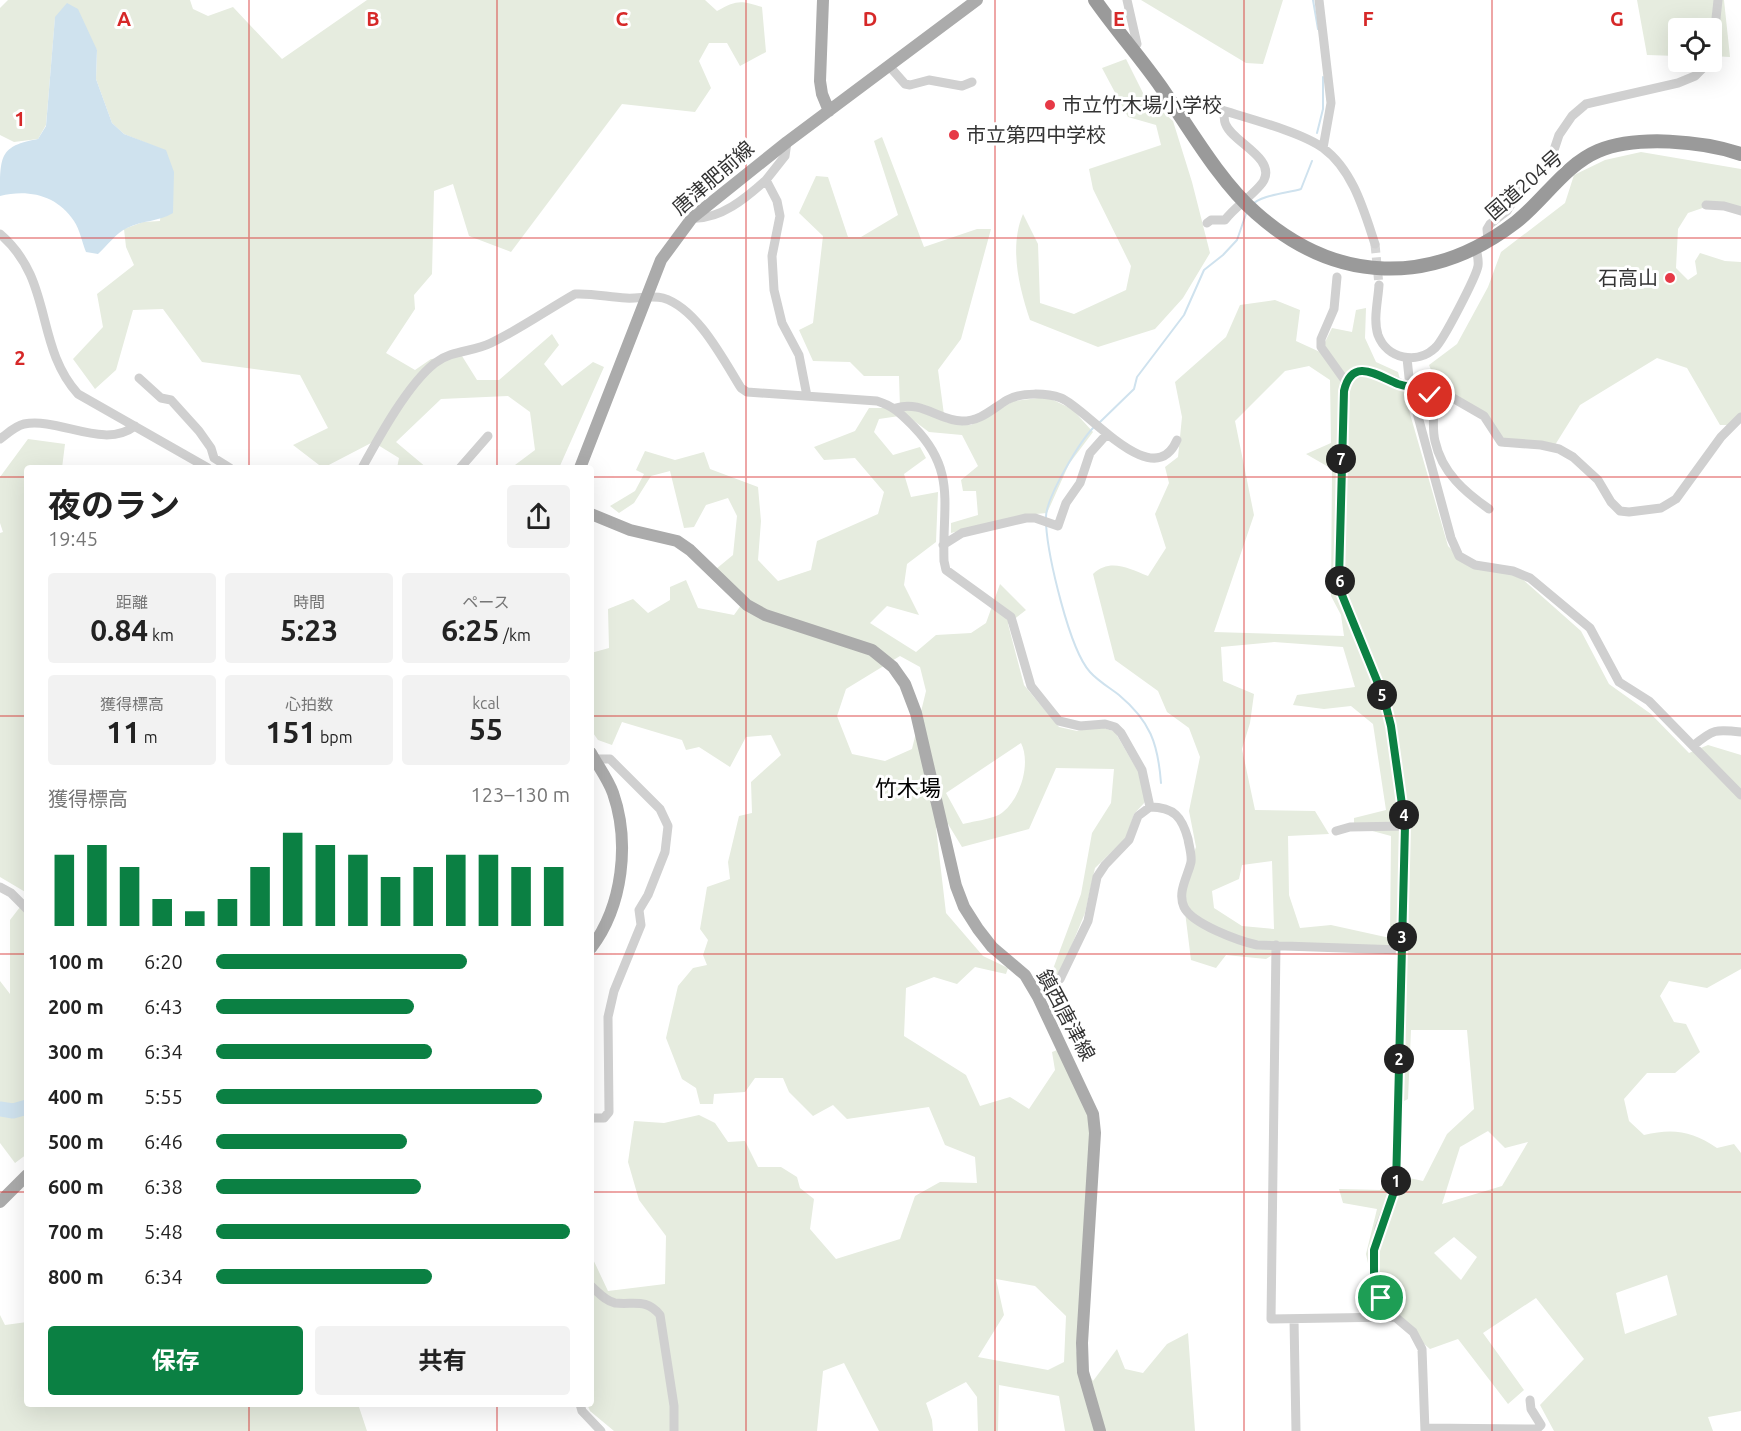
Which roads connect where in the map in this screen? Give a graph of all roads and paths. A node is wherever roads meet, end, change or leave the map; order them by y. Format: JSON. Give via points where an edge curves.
{"nodes":[{"id":1,"x":823,"y":0,"type":"edge"},
{"id":2,"x":977,"y":0,"type":"edge"},
{"id":3,"x":1095,"y":0,"type":"edge"},
{"id":4,"x":1127,"y":0,"type":"edge"},
{"id":5,"x":1319,"y":0,"type":"edge"},
{"id":6,"x":1718,"y":0,"type":"edge"},
{"id":7,"x":1716,"y":18,"type":"edge"},
{"id":8,"x":1130,"y":50,"type":"junction"},
{"id":9,"x":890,"y":67,"type":"junction"},
{"id":10,"x":1699,"y":72,"type":"edge"},
{"id":11,"x":972,"y":82,"type":"dead end"},
{"id":12,"x":1174,"y":105,"type":"junction"},
{"id":13,"x":829,"y":111,"type":"junction"},
{"id":14,"x":1224,"y":111,"type":"junction"},
{"id":15,"x":787,"y":142,"type":"junction"},
{"id":16,"x":1323,"y":148,"type":"junction"},
{"id":17,"x":1741,"y":154,"type":"edge"},
{"id":18,"x":766,"y":180,"type":"junction"},
{"id":19,"x":1706,"y":206,"type":"dead end"},
{"id":20,"x":1741,"y":211,"type":"edge"},
{"id":21,"x":692,"y":218,"type":"junction"},
{"id":22,"x":1207,"y":223,"type":"dead end"},
{"id":23,"x":0,"y":234,"type":"edge"},
{"id":24,"x":1375,"y":244,"type":"tunnel mouth"},
{"id":25,"x":1482,"y":244,"type":"junction"},
{"id":26,"x":1337,"y":277,"type":"dead end"},
{"id":27,"x":1379,"y":285,"type":"tunnel mouth"},
{"id":28,"x":646,"y":298,"type":"junction"},
{"id":29,"x":1407,"y":358,"type":"junction"},
{"id":30,"x":138,"y":378,"type":"dead end"},
{"id":31,"x":1346,"y":382,"type":"junction"},
{"id":32,"x":1410,"y":387,"type":"junction"},
{"id":33,"x":1423,"y":389,"type":"junction"},
{"id":34,"x":807,"y":396,"type":"junction"},
{"id":35,"x":896,"y":408,"type":"junction"},
{"id":36,"x":1741,"y":417,"type":"edge"},
{"id":37,"x":135,"y":426,"type":"junction"},
{"id":38,"x":1104,"y":432,"type":"junction"},
{"id":39,"x":488,"y":436,"type":"dead end"},
{"id":40,"x":0,"y":439,"type":"edge"},
{"id":41,"x":1177,"y":440,"type":"dead end"},
{"id":42,"x":203,"y":465,"type":"edge"},
{"id":43,"x":225,"y":465,"type":"edge"},
{"id":44,"x":364,"y":465,"type":"edge"},
{"id":45,"x":462,"y":465,"type":"edge"},
{"id":46,"x":581,"y":465,"type":"edge"},
{"id":47,"x":1489,"y":509,"type":"dead end"},
{"id":48,"x":594,"y":515,"type":"edge"},
{"id":49,"x":943,"y":545,"type":"junction"},
{"id":50,"x":1741,"y":732,"type":"edge"},
{"id":51,"x":1693,"y":746,"type":"junction"},
{"id":52,"x":594,"y":756,"type":"edge"},
{"id":53,"x":594,"y":758,"type":"edge"},
{"id":54,"x":1741,"y":795,"type":"edge"},
{"id":55,"x":1150,"y":807,"type":"junction"},
{"id":56,"x":1405,"y":826,"type":"junction"},
{"id":57,"x":1336,"y":831,"type":"dead end"},
{"id":58,"x":0,"y":887,"type":"edge"},
{"id":59,"x":24,"y":906,"type":"edge"},
{"id":60,"x":594,"y":942,"type":"edge"},
{"id":61,"x":1276,"y":945,"type":"junction"},
{"id":62,"x":1401,"y":950,"type":"junction"},
{"id":63,"x":1038,"y":997,"type":"junction"},
{"id":64,"x":594,"y":1118,"type":"edge"},
{"id":65,"x":24,"y":1178,"type":"edge"},
{"id":66,"x":0,"y":1202,"type":"edge"},
{"id":67,"x":594,"y":1289,"type":"edge"},
{"id":68,"x":1394,"y":1317,"type":"junction"},
{"id":69,"x":1294,"y":1319,"type":"junction"},
{"id":70,"x":1530,"y":1401,"type":"dead end"},
{"id":71,"x":581,"y":1407,"type":"edge"},
{"id":72,"x":1543,"y":1428,"type":"edge"},
{"id":73,"x":1425,"y":1430,"type":"edge"},
{"id":74,"x":601,"y":1431,"type":"edge"},
{"id":75,"x":674,"y":1431,"type":"edge"},
{"id":76,"x":1100,"y":1431,"type":"edge"},
{"id":77,"x":1296,"y":1431,"type":"edge"}],
"edges":[{"from":1,"to":13,"type":"main road","via":[[820,81]]},
{"from":2,"to":9,"type":"main road","name":"唐津肥前線"},
{"from":3,"to":8,"type":"highway","name":"国道204号"},
{"from":4,"to":8,"type":"street","via":[[1137,44]]},
{"from":5,"to":16,"type":"street","via":[[1331,103]]},
{"from":6,"to":7,"type":"street"},
{"from":8,"to":12,"type":"highway","name":"国道204号"},
{"from":9,"to":11,"type":"street","via":[[909,85],[929,80],[962,86]]},
{"from":9,"to":13,"type":"main road","name":"唐津肥前線"},
{"from":10,"to":25,"type":"street","via":[[1678,83],[1586,104],[1559,135],[1550,162],[1521,188],[1508,211],[1490,224]]},
{"from":12,"to":14,"type":"street","via":[[1187,102]]},
{"from":12,"to":25,"type":"highway","name":"国道204号","via":[[1254,212],[1301,246],[1329,260],[1362,269],[1424,264],[1453,258]]},
{"from":13,"to":15,"type":"main road","name":"唐津肥前線"},
{"from":14,"to":16,"type":"street"},
{"from":14,"to":22,"type":"street","via":[[1226,126],[1263,163],[1266,172],[1264,181],[1225,220]]},
{"from":15,"to":18,"type":"street","via":[[785,156]]},
{"from":15,"to":21,"type":"main road","name":"唐津肥前線"},
{"from":16,"to":24,"type":"street","via":[[1350,180]]},
{"from":17,"to":25,"type":"highway","name":"国道204号","via":[[1723,148],[1644,141],[1596,152],[1576,164],[1517,221]]},
{"from":18,"to":21,"type":"street","via":[[728,209],[705,219]]},
{"from":18,"to":34,"type":"street","via":[[780,216],[772,256],[774,290],[782,323],[799,355]]},
{"from":19,"to":20,"type":"street"},
{"from":21,"to":28,"type":"main road","name":"唐津肥前線","via":[[661,260]]},
{"from":23,"to":37,"type":"street","via":[[26,262],[33,277],[54,358],[64,379],[78,394]]},
{"from":25,"to":29,"type":"street","via":[[1475,278],[1444,336],[1422,356]]},
{"from":26,"to":31,"type":"street","via":[[1334,309],[1321,347]]},
{"from":27,"to":29,"type":"street","via":[[1378,334],[1384,346]]},
{"from":28,"to":34,"type":"street","via":[[669,300],[692,318],[747,392]]},
{"from":28,"to":44,"type":"street","via":[[575,294],[491,343],[436,362],[421,376]]},
{"from":28,"to":46,"type":"main road","name":"唐津肥前線"},
{"from":29,"to":32,"type":"street"},
{"from":30,"to":43,"type":"street","via":[[160,398],[171,400],[199,431],[214,458]]},
{"from":31,"to":32,"type":"street","via":[[1353,374],[1369,371]]},
{"from":31,"to":56,"type":"street","via":[[1339,579],[1386,708]]},
{"from":32,"to":33,"type":"street"},
{"from":32,"to":51,"type":"street","via":[[1450,538],[1459,555],[1475,565],[1530,578],[1590,628],[1619,682],[1649,701]]},
{"from":33,"to":36,"type":"street","via":[[1439,390],[1484,416],[1501,442],[1541,445],[1573,457],[1598,480],[1620,511],[1629,512],[1661,508],[1676,499],[1721,437]]},
{"from":33,"to":47,"type":"street","via":[[1434,404],[1435,445],[1451,477]]},
{"from":34,"to":35,"type":"street","via":[[877,401]]},
{"from":35,"to":38,"type":"street","via":[[929,409],[948,418],[970,421],[1018,396],[1051,395],[1070,402]]},
{"from":35,"to":49,"type":"street","via":[[929,444],[943,471]]},
{"from":37,"to":40,"type":"street","via":[[128,432],[111,435],[23,424]]},
{"from":37,"to":42,"type":"street"},
{"from":38,"to":41,"type":"street","via":[[1144,457],[1168,454]]},
{"from":38,"to":49,"type":"street","via":[[1090,453],[1058,526],[1026,518],[962,533]]},
{"from":39,"to":45,"type":"street"},
{"from":48,"to":63,"type":"main road","name":"鎮西唐津線","via":[[630,530],[676,541],[747,605],[765,615],[872,650],[893,667],[906,684],[916,713],[964,907],[992,947],[1025,975]]},
{"from":49,"to":55,"type":"street","via":[[946,570],[1011,617],[1031,686],[1059,721],[1080,726],[1105,724],[1121,734],[1142,770]]},
{"from":50,"to":51,"type":"street","via":[[1719,729]]},
{"from":51,"to":54,"type":"street"},
{"from":52,"to":64,"type":"street","via":[[610,759],[628,776],[665,816],[669,835],[639,910],[641,925],[608,1017],[609,1112],[604,1118]]},
{"from":53,"to":60,"type":"main road","via":[[613,792],[621,825],[622,862],[614,905]]},
{"from":55,"to":61,"type":"street","via":[[1171,810],[1180,816],[1185,827],[1191,860],[1181,897],[1187,912],[1238,941]]},
{"from":55,"to":63,"type":"street","via":[[1138,816],[1129,840],[1097,877],[1088,921],[1060,979]]},
{"from":56,"to":57,"type":"street"},
{"from":56,"to":62,"type":"street"},
{"from":58,"to":59,"type":"street"},
{"from":61,"to":62,"type":"street"},
{"from":61,"to":69,"type":"street","via":[[1271,1319]]},
{"from":62,"to":68,"type":"street","via":[[1396,1186],[1379,1228],[1372,1263],[1381,1298]]},
{"from":63,"to":76,"type":"main road","name":"鎮西唐津線","via":[[1093,1114],[1082,1343],[1083,1372]]},
{"from":65,"to":66,"type":"main road"},
{"from":67,"to":75,"type":"street","via":[[614,1303],[638,1301],[653,1306],[660,1315]]},
{"from":68,"to":69,"type":"street"},
{"from":68,"to":73,"type":"street","via":[[1413,1332],[1422,1349]]},
{"from":69,"to":77,"type":"street"},
{"from":70,"to":72,"type":"street"},
{"from":71,"to":74,"type":"street"},
{"from":72,"to":73,"type":"street"}]}
